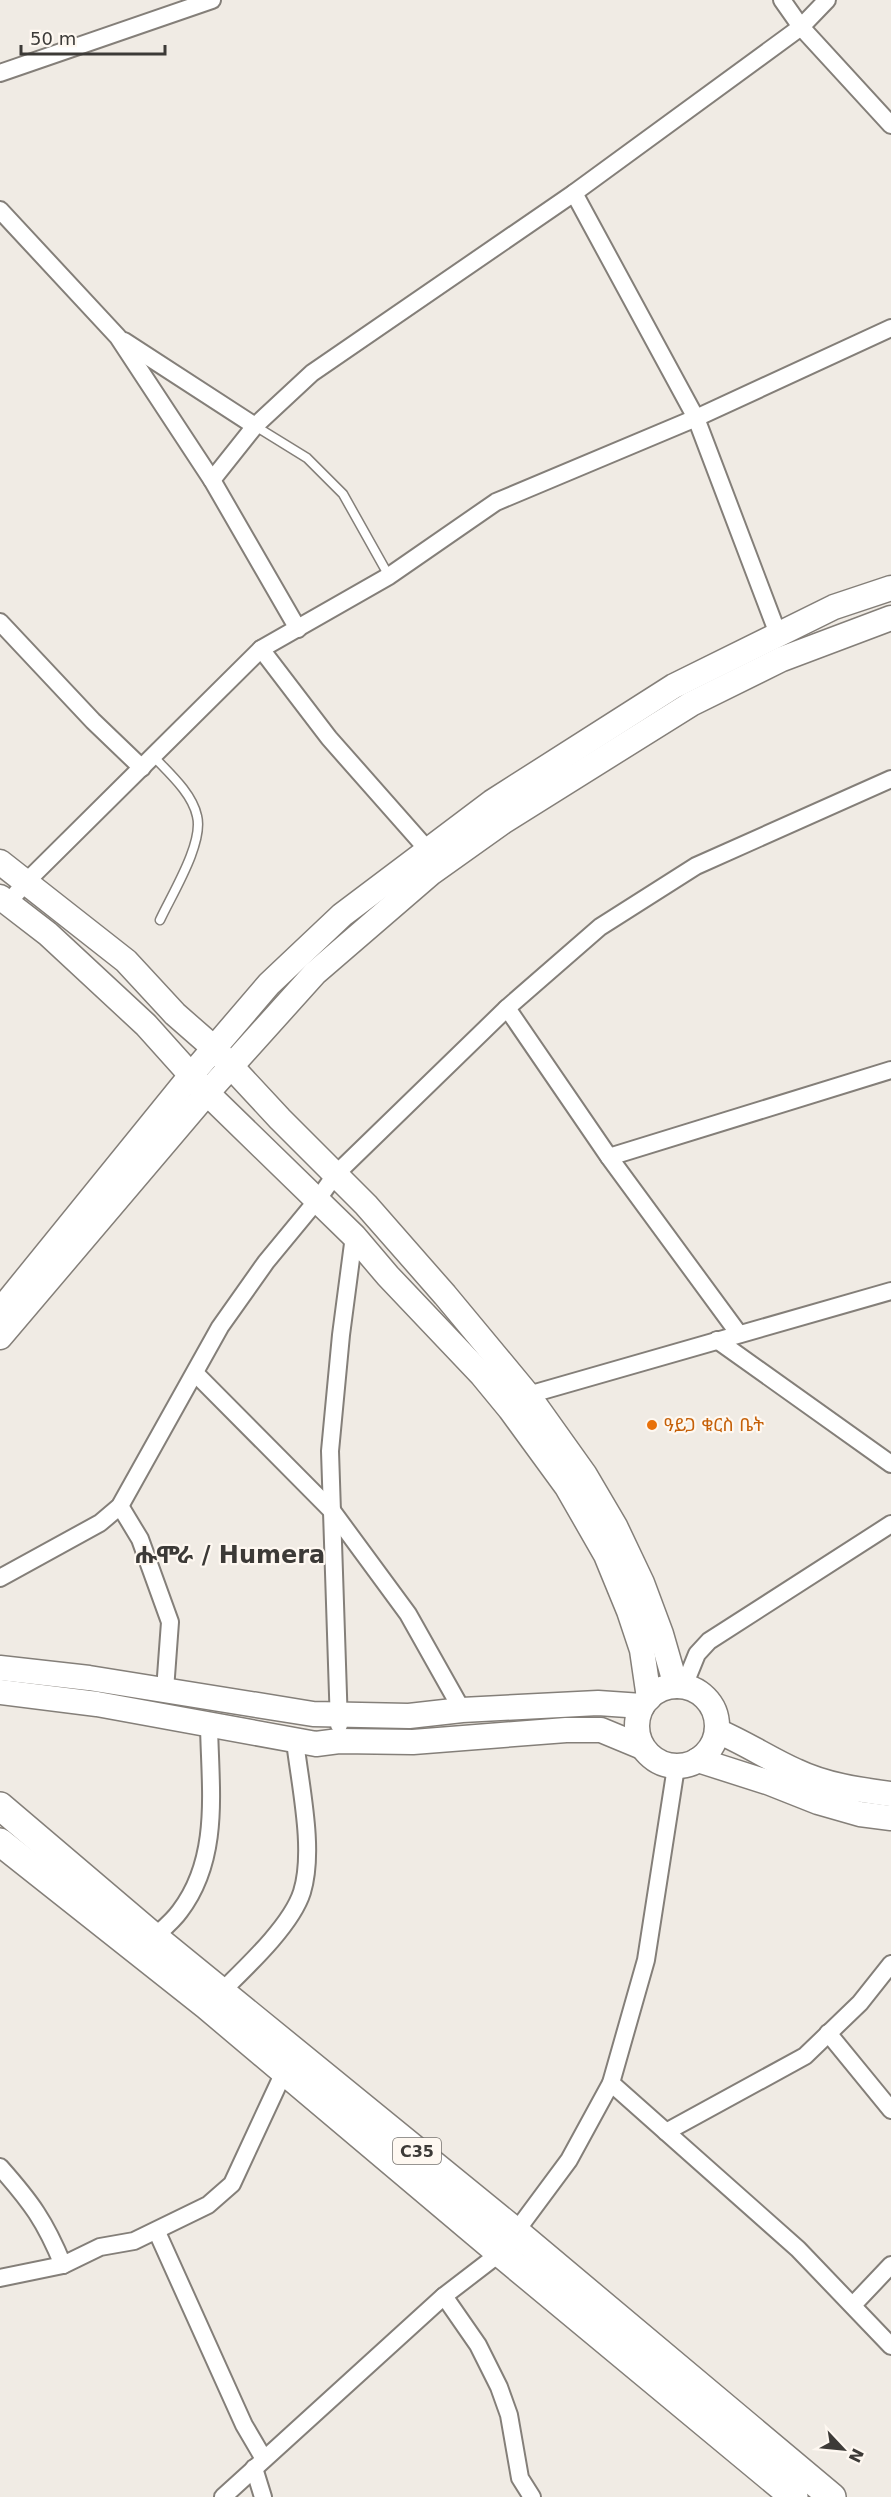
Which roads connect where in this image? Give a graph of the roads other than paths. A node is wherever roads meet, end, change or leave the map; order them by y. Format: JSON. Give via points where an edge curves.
{"nodes":[{"id":1,"x":212,"y":0,"type":"edge"},
{"id":2,"x":782,"y":0,"type":"edge"},
{"id":3,"x":827,"y":0,"type":"edge"},
{"id":4,"x":801,"y":27,"type":"junction"},
{"id":5,"x":0,"y":73,"type":"edge"},
{"id":6,"x":891,"y":124,"type":"edge"},
{"id":7,"x":574,"y":193,"type":"junction"},
{"id":8,"x":0,"y":210,"type":"edge"},
{"id":9,"x":891,"y":328,"type":"edge"},
{"id":10,"x":118,"y":337,"type":"junction"},
{"id":11,"x":696,"y":418,"type":"junction"},
{"id":12,"x":255,"y":426,"type":"junction"},
{"id":13,"x":212,"y":480,"type":"junction"},
{"id":14,"x":389,"y":576,"type":"junction"},
{"id":15,"x":891,"y":588,"type":"edge"},
{"id":16,"x":891,"y":618,"type":"edge"},
{"id":17,"x":0,"y":622,"type":"edge"},
{"id":18,"x":298,"y":629,"type":"junction"},
{"id":19,"x":778,"y":633,"type":"junction"},
{"id":20,"x":261,"y":649,"type":"junction"},
{"id":21,"x":577,"y":761,"type":"junction"},
{"id":22,"x":148,"y":762,"type":"junction"},
{"id":23,"x":891,"y":779,"type":"edge"},
{"id":24,"x":427,"y":849,"type":"junction"},
{"id":25,"x":14,"y":873,"type":"edge"},
{"id":26,"x":3,"y":899,"type":"edge"},
{"id":27,"x":160,"y":920,"type":"dead end"},
{"id":28,"x":507,"y":1008,"type":"junction"},
{"id":29,"x":223,"y":1057,"type":"junction"},
{"id":30,"x":891,"y":1070,"type":"edge"},
{"id":31,"x":192,"y":1074,"type":"junction"},
{"id":32,"x":207,"y":1093,"type":"junction"},
{"id":33,"x":609,"y":1157,"type":"junction"},
{"id":34,"x":335,"y":1175,"type":"junction"},
{"id":35,"x":318,"y":1199,"type":"junction"},
{"id":36,"x":354,"y":1236,"type":"junction"},
{"id":37,"x":891,"y":1292,"type":"edge"},
{"id":38,"x":14,"y":1304,"type":"edge"},
{"id":39,"x":739,"y":1334,"type":"junction"},
{"id":40,"x":0,"y":1337,"type":"edge"},
{"id":41,"x":717,"y":1340,"type":"junction"},
{"id":42,"x":195,"y":1373,"type":"junction"},
{"id":43,"x":519,"y":1402,"type":"junction"},
{"id":44,"x":891,"y":1464,"type":"edge"},
{"id":45,"x":120,"y":1506,"type":"junction"},
{"id":46,"x":333,"y":1512,"type":"junction"},
{"id":47,"x":891,"y":1524,"type":"edge"},
{"id":48,"x":0,"y":1578,"type":"edge"},
{"id":49,"x":0,"y":1668,"type":"edge"},
{"id":50,"x":680,"y":1686,"type":"junction"},
{"id":51,"x":165,"y":1690,"type":"junction"},
{"id":52,"x":0,"y":1692,"type":"edge"},
{"id":53,"x":646,"y":1702,"type":"junction"},
{"id":54,"x":462,"y":1710,"type":"junction"},
{"id":55,"x":340,"y":1715,"type":"junction"},
{"id":56,"x":209,"y":1725,"type":"junction"},
{"id":57,"x":717,"y":1731,"type":"junction"},
{"id":58,"x":295,"y":1741,"type":"junction"},
{"id":59,"x":339,"y":1741,"type":"junction"},
{"id":60,"x":642,"y":1747,"type":"junction"},
{"id":61,"x":687,"y":1764,"type":"junction"},
{"id":62,"x":891,"y":1794,"type":"edge"},
{"id":63,"x":0,"y":1806,"type":"edge"},
{"id":64,"x":891,"y":1818,"type":"edge"},
{"id":65,"x":2,"y":1846,"type":"edge"},
{"id":66,"x":154,"y":1937,"type":"junction"},
{"id":67,"x":891,"y":1964,"type":"edge"},
{"id":68,"x":214,"y":1998,"type":"junction"},
{"id":69,"x":828,"y":2033,"type":"junction"},
{"id":70,"x":284,"y":2072,"type":"junction"},
{"id":71,"x":611,"y":2083,"type":"junction"},
{"id":72,"x":891,"y":2110,"type":"edge"},
{"id":73,"x":666,"y":2132,"type":"junction"},
{"id":74,"x":0,"y":2167,"type":"edge"},
{"id":75,"x":157,"y":2232,"type":"junction"},
{"id":76,"x":516,"y":2232,"type":"junction"},
{"id":77,"x":500,"y":2253,"type":"junction"},
{"id":78,"x":63,"y":2265,"type":"junction"},
{"id":79,"x":891,"y":2265,"type":"edge"},
{"id":80,"x":0,"y":2278,"type":"edge"},
{"id":81,"x":444,"y":2296,"type":"junction"},
{"id":82,"x":853,"y":2305,"type":"junction"},
{"id":83,"x":891,"y":2346,"type":"edge"},
{"id":84,"x":675,"y":2382,"type":"junction"},
{"id":85,"x":259,"y":2464,"type":"junction"},
{"id":86,"x":223,"y":2497,"type":"edge"},
{"id":87,"x":263,"y":2497,"type":"edge"},
{"id":88,"x":532,"y":2497,"type":"edge"},
{"id":89,"x":794,"y":2497,"type":"edge"},
{"id":90,"x":832,"y":2497,"type":"edge"}],
"edges":[{"from":1,"to":5,"type":"street"},
{"from":2,"to":4,"type":"street"},
{"from":3,"to":4,"type":"street"},
{"from":4,"to":6,"type":"street"},
{"from":4,"to":7,"type":"street"},
{"from":7,"to":11,"type":"street"},
{"from":7,"to":12,"type":"street","via":[[312,373]]},
{"from":8,"to":10,"type":"street"},
{"from":9,"to":11,"type":"street"},
{"from":10,"to":12,"type":"street"},
{"from":10,"to":13,"type":"street"},
{"from":11,"to":14,"type":"street","via":[[496,502]]},
{"from":11,"to":19,"type":"street"},
{"from":12,"to":13,"type":"street"},
{"from":12,"to":14,"type":"lane","via":[[307,458],[343,494]]},
{"from":13,"to":18,"type":"street"},
{"from":14,"to":18,"type":"street"},
{"from":15,"to":19,"type":"street","via":[[834,607]]},
{"from":16,"to":21,"type":"street","via":[[782,659]]},
{"from":17,"to":22,"type":"street","via":[[93,721]]},
{"from":18,"to":20,"type":"street"},
{"from":19,"to":21,"type":"street","via":[[674,686]]},
{"from":20,"to":22,"type":"street"},
{"from":20,"to":24,"type":"street","via":[[329,738]]},
{"from":21,"to":24,"type":"street","via":[[492,802]]},
{"from":21,"to":29,"type":"street","via":[[504,821],[431,873]]},
{"from":22,"to":25,"type":"street"},
{"from":22,"to":27,"type":"lane","via":[[181,786],[197,814],[195,843]]},
{"from":23,"to":28,"type":"street","via":[[696,866],[600,927]]},
{"from":24,"to":29,"type":"street","via":[[342,915],[268,984]]},
{"from":25,"to":26,"type":"street"},
{"from":25,"to":29,"type":"street","via":[[126,961]]},
{"from":26,"to":31,"type":"street","via":[[48,934],[146,1025]]},
{"from":28,"to":33,"type":"street"},
{"from":28,"to":34,"type":"street"},
{"from":29,"to":31,"type":"street"},
{"from":29,"to":32,"type":"street"},
{"from":29,"to":34,"type":"street"},
{"from":30,"to":33,"type":"street"},
{"from":31,"to":32,"type":"street"},
{"from":31,"to":38,"type":"street"},
{"from":32,"to":35,"type":"street"},
{"from":32,"to":38,"type":"street"},
{"from":33,"to":39,"type":"street"},
{"from":34,"to":35,"type":"street"},
{"from":34,"to":43,"type":"street","via":[[445,1294]]},
{"from":35,"to":36,"type":"street"},
{"from":35,"to":42,"type":"street","via":[[220,1327]]},
{"from":36,"to":43,"type":"street","via":[[482,1375]]},
{"from":36,"to":46,"type":"street","via":[[330,1451]]},
{"from":37,"to":39,"type":"street"},
{"from":38,"to":40,"type":"street"},
{"from":39,"to":41,"type":"street"},
{"from":41,"to":43,"type":"street"},
{"from":41,"to":44,"type":"street"},
{"from":42,"to":45,"type":"street"},
{"from":42,"to":46,"type":"street"},
{"from":43,"to":50,"type":"street","via":[[585,1475],[615,1526],[646,1593]]},
{"from":43,"to":53,"type":"street","via":[[606,1555],[642,1650]]},
{"from":45,"to":48,"type":"street","via":[[100,1523]]},
{"from":45,"to":51,"type":"street","via":[[141,1539],[170,1622]]},
{"from":46,"to":54,"type":"street","via":[[408,1614]]},
{"from":46,"to":55,"type":"street"},
{"from":47,"to":50,"type":"street","via":[[710,1641],[697,1654]]},
{"from":49,"to":51,"type":"street"},
{"from":50,"to":53,"type":"street","via":[[666,1687]]},
{"from":50,"to":57,"type":"street","via":[[695,1690],[709,1702]]},
{"from":51,"to":55,"type":"street"},
{"from":52,"to":56,"type":"street","via":[[74,1700]]},
{"from":53,"to":54,"type":"street"},
{"from":53,"to":60,"type":"street","via":[[638,1719],[637,1734]]},
{"from":54,"to":55,"type":"street","via":[[409,1716]]},
{"from":55,"to":59,"type":"street"},
{"from":56,"to":58,"type":"street"},
{"from":56,"to":66,"type":"street","via":[[210,1839],[206,1862],[188,1901]]},
{"from":57,"to":61,"type":"street","via":[[707,1753]]},
{"from":57,"to":62,"type":"street","via":[[798,1772],[826,1782]]},
{"from":58,"to":59,"type":"street"},
{"from":58,"to":68,"type":"street","via":[[308,1851],[302,1893],[278,1933]]},
{"from":59,"to":60,"type":"street","via":[[413,1742],[601,1730]]},
{"from":60,"to":61,"type":"street","via":[[657,1761]]},
{"from":61,"to":64,"type":"street","via":[[770,1783],[860,1814]]},
{"from":61,"to":71,"type":"street","via":[[646,1960]]},
{"from":63,"to":66,"type":"main road","number":"C35"},
{"from":65,"to":68,"type":"main road","number":"C35"},
{"from":66,"to":68,"type":"main road","number":"C35"},
{"from":67,"to":69,"type":"street","via":[[860,2003]]},
{"from":68,"to":70,"type":"main road","number":"C35"},
{"from":68,"to":76,"type":"main road","number":"C35"},
{"from":69,"to":72,"type":"street"},
{"from":69,"to":73,"type":"street","via":[[804,2055]]},
{"from":70,"to":75,"type":"street","via":[[232,2184],[198,2211]]},
{"from":70,"to":77,"type":"main road","number":"C35"},
{"from":71,"to":73,"type":"street"},
{"from":71,"to":76,"type":"street","via":[[569,2160]]},
{"from":73,"to":82,"type":"street","via":[[798,2249]]},
{"from":74,"to":78,"type":"street","via":[[38,2212]]},
{"from":75,"to":78,"type":"street","via":[[100,2247]]},
{"from":75,"to":85,"type":"street"},
{"from":76,"to":77,"type":"street"},
{"from":76,"to":84,"type":"main road","number":"C35"},
{"from":77,"to":81,"type":"street"},
{"from":77,"to":84,"type":"main road","number":"C35"},
{"from":78,"to":80,"type":"street"},
{"from":79,"to":82,"type":"street"},
{"from":81,"to":85,"type":"street"},
{"from":81,"to":88,"type":"street","via":[[478,2345],[499,2387],[509,2415],[520,2478]]},
{"from":82,"to":83,"type":"street"},
{"from":84,"to":89,"type":"main road","number":"C35"},
{"from":84,"to":90,"type":"main road","number":"C35"},
{"from":85,"to":86,"type":"street"},
{"from":85,"to":87,"type":"street"}]}
